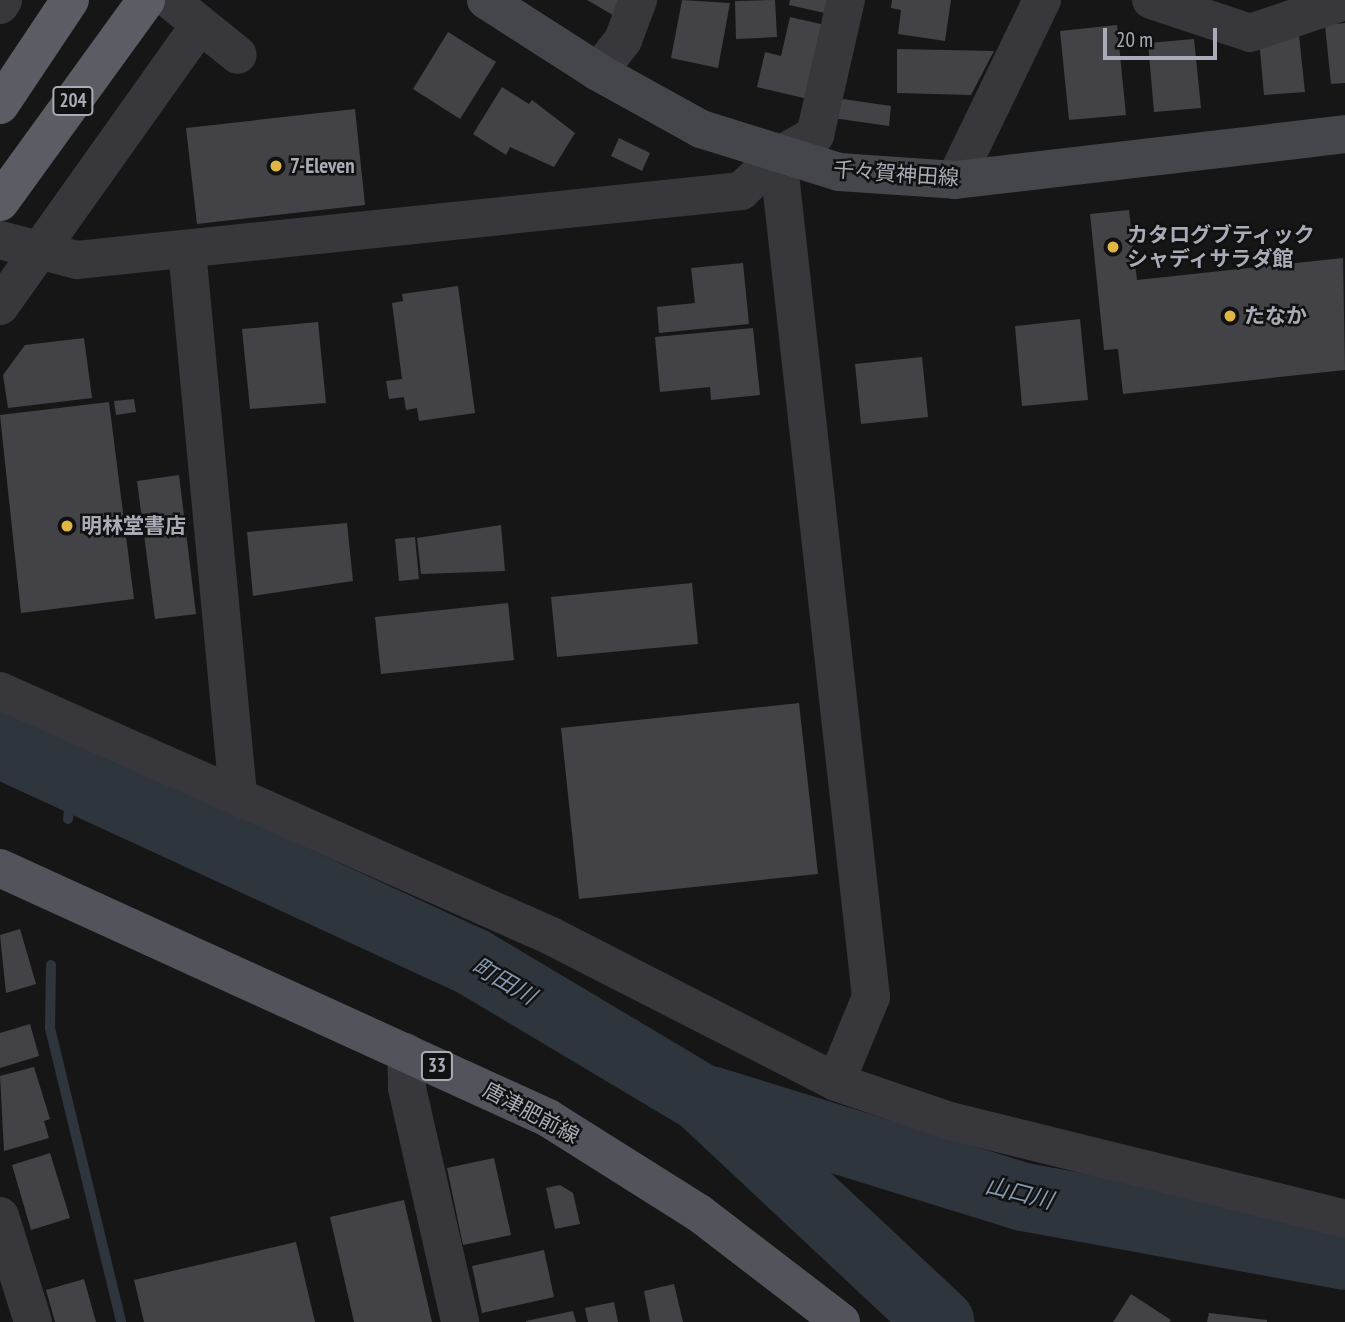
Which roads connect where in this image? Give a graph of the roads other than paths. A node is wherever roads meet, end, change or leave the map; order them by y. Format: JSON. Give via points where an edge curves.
{"nodes":[{"id":1,"x":3,"y":0,"type":"edge"},
{"id":2,"x":71,"y":0,"type":"edge"},
{"id":3,"x":146,"y":0,"type":"edge"},
{"id":4,"x":170,"y":0,"type":"edge"},
{"id":5,"x":486,"y":0,"type":"edge"},
{"id":6,"x":638,"y":0,"type":"edge"},
{"id":7,"x":846,"y":0,"type":"edge"},
{"id":8,"x":1042,"y":0,"type":"edge"},
{"id":9,"x":1151,"y":0,"type":"edge"},
{"id":10,"x":1345,"y":1,"type":"edge"},
{"id":11,"x":0,"y":5,"type":"edge"},
{"id":12,"x":200,"y":25,"type":"junction"},
{"id":13,"x":238,"y":55,"type":"dead end"},
{"id":14,"x":598,"y":72,"type":"junction"},
{"id":15,"x":0,"y":105,"type":"edge"},
{"id":16,"x":1345,"y":134,"type":"edge"},
{"id":17,"x":778,"y":156,"type":"junction"},
{"id":18,"x":955,"y":180,"type":"junction"},
{"id":19,"x":0,"y":202,"type":"edge"},
{"id":20,"x":0,"y":240,"type":"edge"},
{"id":21,"x":187,"y":250,"type":"junction"},
{"id":22,"x":38,"y":253,"type":"junction"},
{"id":23,"x":0,"y":306,"type":"edge"},
{"id":24,"x":0,"y":691,"type":"edge"},
{"id":25,"x":238,"y":795,"type":"junction"},
{"id":26,"x":0,"y":867,"type":"edge"},
{"id":27,"x":406,"y":1052,"type":"junction"},
{"id":28,"x":836,"y":1082,"type":"junction"},
{"id":29,"x":0,"y":1216,"type":"edge"},
{"id":30,"x":1345,"y":1219,"type":"edge"},
{"id":31,"x":33,"y":1322,"type":"edge"},
{"id":32,"x":460,"y":1322,"type":"edge"},
{"id":33,"x":841,"y":1322,"type":"edge"}],
"edges":[{"from":1,"to":11,"type":"street"},
{"from":2,"to":15,"type":"highway"},
{"from":3,"to":19,"type":"highway","number":"204"},
{"from":4,"to":12,"type":"street"},
{"from":5,"to":14,"type":"main road","name":"千々賀神田線"},
{"from":6,"to":14,"type":"street","via":[[623,40]]},
{"from":7,"to":17,"type":"street","via":[[815,135]]},
{"from":8,"to":18,"type":"street"},
{"from":9,"to":10,"type":"street","via":[[1250,33]]},
{"from":12,"to":13,"type":"street"},
{"from":12,"to":22,"type":"street"},
{"from":14,"to":17,"type":"main road","name":"千々賀神田線","via":[[701,129]]},
{"from":16,"to":18,"type":"main road","name":"千々賀神田線"},
{"from":17,"to":18,"type":"main road","name":"千々賀神田線","via":[[839,172]]},
{"from":17,"to":21,"type":"street","via":[[741,191]]},
{"from":17,"to":28,"type":"street","via":[[871,997]]},
{"from":20,"to":22,"type":"street"},
{"from":21,"to":22,"type":"street","via":[[77,260]]},
{"from":21,"to":25,"type":"street"},
{"from":22,"to":23,"type":"street"},
{"from":24,"to":25,"type":"street"},
{"from":25,"to":28,"type":"street","via":[[551,936]]},
{"from":26,"to":27,"type":"main road","name":"唐津肥前線","number":"33"},
{"from":27,"to":32,"type":"street","via":[[407,1088]]},
{"from":27,"to":33,"type":"main road","name":"唐津肥前線","number":"33","via":[[548,1118],[699,1213]]},
{"from":28,"to":30,"type":"street","via":[[950,1121]]},
{"from":29,"to":31,"type":"street"}]}
